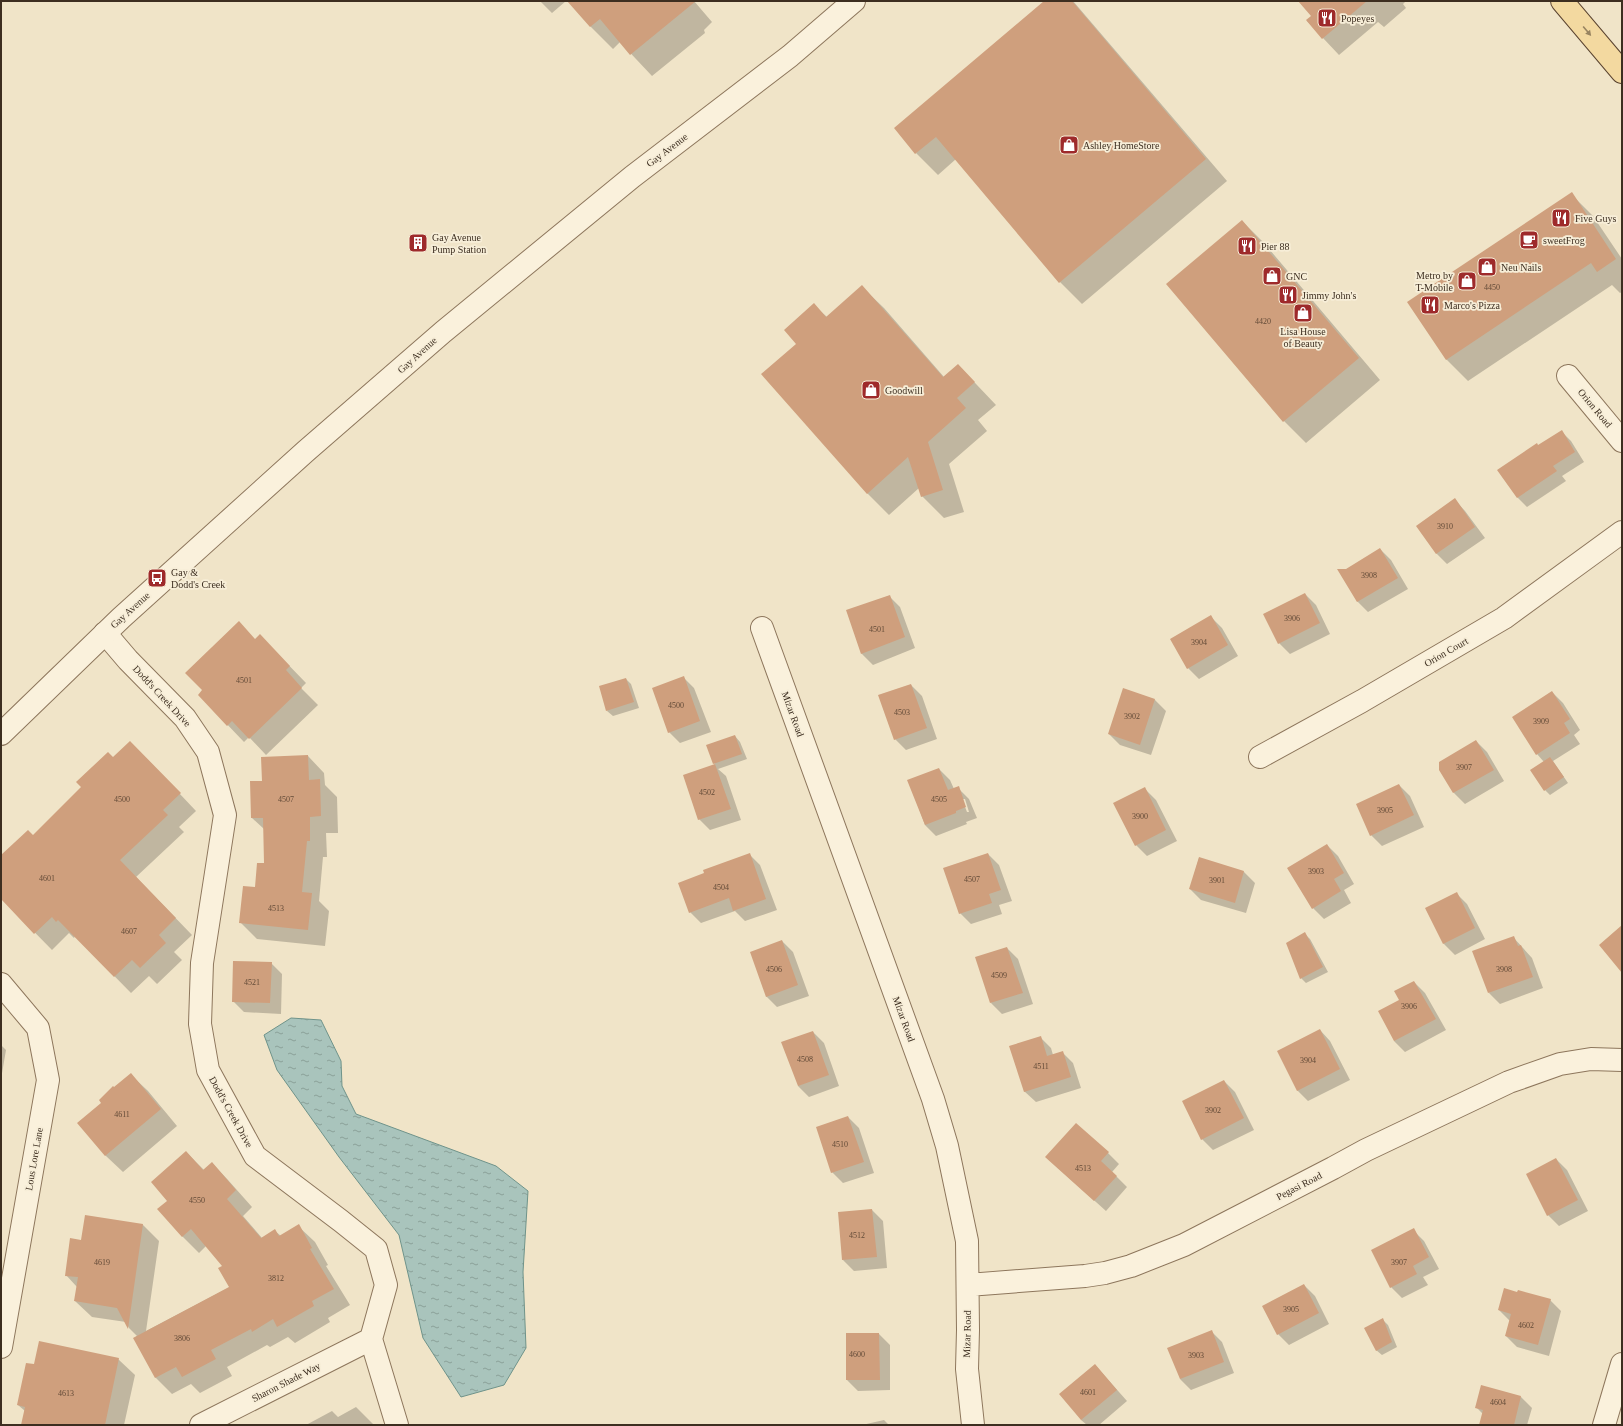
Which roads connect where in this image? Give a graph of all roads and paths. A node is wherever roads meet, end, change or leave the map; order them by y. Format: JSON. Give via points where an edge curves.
{"nodes":[{"id":1,"x":854,"y":1,"type":"edge"},
{"id":2,"x":1562,"y":1,"type":"edge"},
{"id":3,"x":1622,"y":72,"type":"edge"},
{"id":4,"x":1568,"y":376,"type":"dead end"},
{"id":5,"x":1622,"y":441,"type":"edge"},
{"id":6,"x":1622,"y":532,"type":"edge"},
{"id":7,"x":762,"y":628,"type":"dead end"},
{"id":8,"x":105,"y":633,"type":"junction"},
{"id":9,"x":1,"y":734,"type":"edge"},
{"id":10,"x":1260,"y":757,"type":"dead end"},
{"id":11,"x":1,"y":984,"type":"edge"},
{"id":12,"x":1622,"y":1060,"type":"edge"},
{"id":13,"x":968,"y":1285,"type":"junction"},
{"id":14,"x":371,"y":1339,"type":"junction"},
{"id":15,"x":1,"y":1347,"type":"edge"},
{"id":16,"x":1622,"y":1364,"type":"edge"},
{"id":17,"x":201,"y":1425,"type":"edge"},
{"id":18,"x":396,"y":1425,"type":"edge"},
{"id":19,"x":973,"y":1425,"type":"edge"},
{"id":20,"x":1604,"y":1425,"type":"edge"}],
"edges":[{"from":1,"to":8,"type":"street","name":"Gay Avenue","via":[[790,56],[632,177],[443,332],[306,451]]},
{"from":2,"to":3,"type":"main road","one_way":true},
{"from":4,"to":5,"type":"street","name":"Orion Road"},
{"from":6,"to":10,"type":"street","name":"Orion Court","via":[[1504,618]]},
{"from":7,"to":13,"type":"street","name":"Mizar Road","via":[[933,1099],[947,1146],[967,1240]]},
{"from":8,"to":9,"type":"street","name":"Gay Avenue"},
{"from":8,"to":14,"type":"street","name":"Dodd's Creek Drive","via":[[185,718],[208,752],[225,815],[202,963],[200,1024],[208,1070],[256,1156],[376,1249],[386,1285]]},
{"from":11,"to":15,"type":"street","name":"Lous Lore Lane","via":[[38,1028],[48,1080]]},
{"from":12,"to":13,"type":"street","name":"Pegasi Road","via":[[1591,1059],[1560,1064],[1510,1082],[1366,1150],[1184,1245],[1131,1266],[1085,1276]]},
{"from":13,"to":19,"type":"street","name":"Mizar Road","via":[[967,1369]]},
{"from":14,"to":17,"type":"street","name":"Sharon Shade Way"},
{"from":14,"to":18,"type":"street"},
{"from":16,"to":20,"type":"street"}]}
